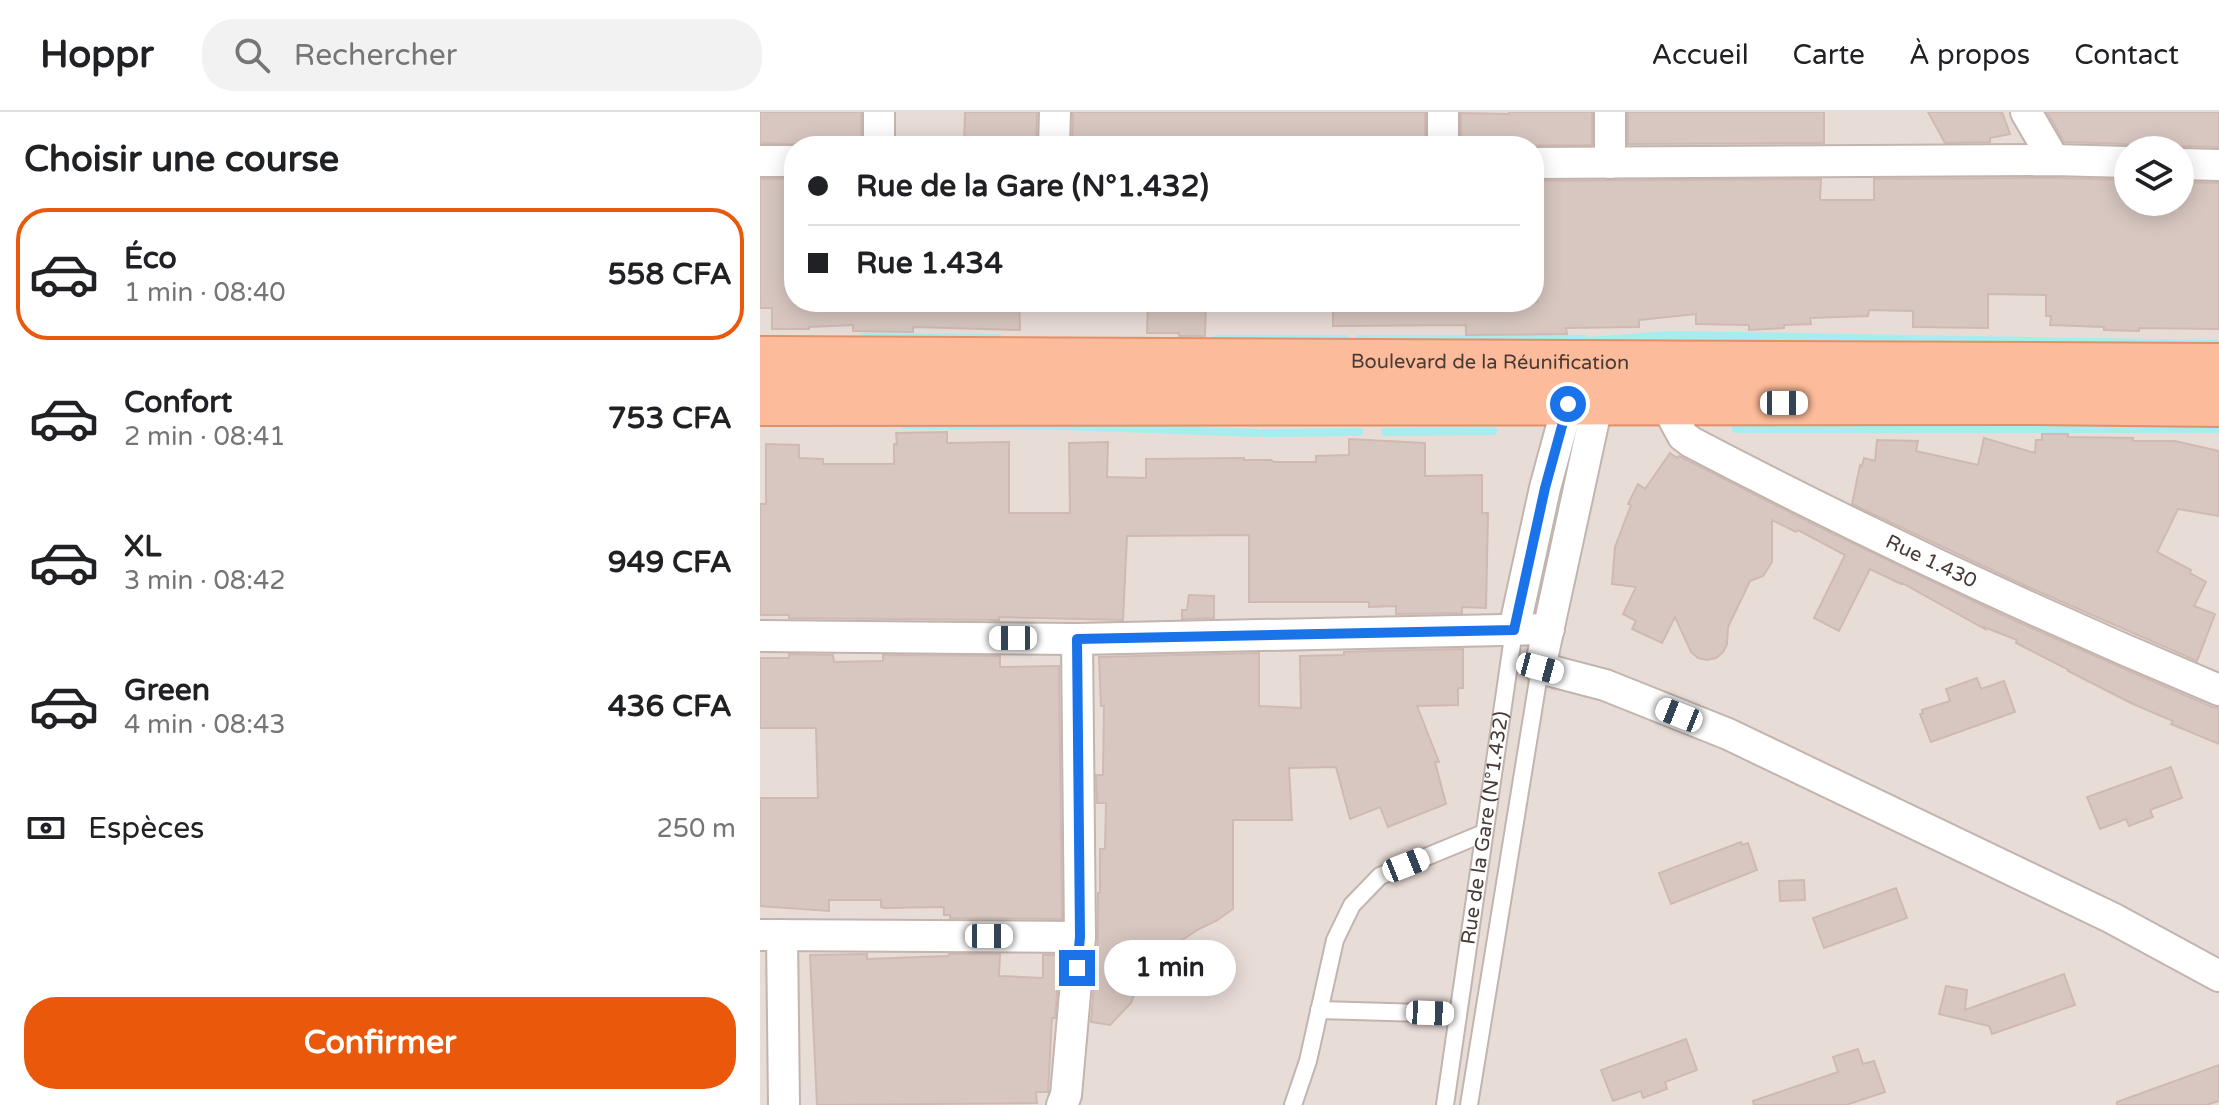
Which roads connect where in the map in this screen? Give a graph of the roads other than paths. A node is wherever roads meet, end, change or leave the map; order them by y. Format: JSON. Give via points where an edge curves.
{"nodes":[{"id":1,"x":879,"y":112,"type":"edge"},
{"id":2,"x":1055,"y":112,"type":"edge"},
{"id":3,"x":1443,"y":112,"type":"edge"},
{"id":4,"x":1610,"y":112,"type":"edge"},
{"id":5,"x":2026,"y":112,"type":"edge"},
{"id":6,"x":879,"y":136,"type":"edge"},
{"id":7,"x":1054,"y":136,"type":"edge"},
{"id":8,"x":1443,"y":136,"type":"edge"},
{"id":9,"x":2054,"y":160,"type":"junction"},
{"id":10,"x":760,"y":161,"type":"edge"},
{"id":11,"x":784,"y":161,"type":"edge"},
{"id":12,"x":2114,"y":162,"type":"edge"},
{"id":13,"x":1544,"y":163,"type":"edge"},
{"id":14,"x":1610,"y":163,"type":"junction"},
{"id":15,"x":2194,"y":164,"type":"edge"},
{"id":16,"x":2219,"y":165,"type":"edge"},
{"id":17,"x":760,"y":359,"type":"edge"},
{"id":18,"x":2219,"y":366,"type":"edge"},
{"id":19,"x":1587,"y":384,"type":"junction"},
{"id":20,"x":760,"y":403,"type":"edge"},
{"id":21,"x":1665,"y":403,"type":"junction"},
{"id":22,"x":2219,"y":404,"type":"edge"},
{"id":23,"x":1549,"y":629,"type":"junction"},
{"id":24,"x":1514,"y":630,"type":"junction"},
{"id":25,"x":760,"y":636,"type":"edge"},
{"id":26,"x":1077,"y":639,"type":"junction"},
{"id":27,"x":1540,"y":668,"type":"junction"},
{"id":28,"x":2219,"y":690,"type":"edge"},
{"id":29,"x":1484,"y":833,"type":"junction"},
{"id":30,"x":771,"y":935,"type":"edge"},
{"id":31,"x":1080,"y":937,"type":"junction"},
{"id":32,"x":2219,"y":976,"type":"edge"},
{"id":33,"x":1319,"y":1010,"type":"junction"},
{"id":34,"x":1458,"y":1014,"type":"junction"},
{"id":35,"x":784,"y":1105,"type":"edge"},
{"id":36,"x":1062,"y":1105,"type":"edge"},
{"id":37,"x":1293,"y":1105,"type":"edge"},
{"id":38,"x":1445,"y":1105,"type":"edge"},
{"id":39,"x":1469,"y":1105,"type":"edge"}],
"edges":[{"from":1,"to":6,"type":"street"},
{"from":2,"to":7,"type":"street"},
{"from":3,"to":8,"type":"street"},
{"from":4,"to":14,"type":"street"},
{"from":5,"to":9,"type":"street"},
{"from":9,"to":12,"type":"street"},
{"from":9,"to":14,"type":"street"},
{"from":10,"to":11,"type":"street"},
{"from":13,"to":14,"type":"street"},
{"from":15,"to":16,"type":"street"},
{"from":17,"to":19,"type":"main road","name":"Boulevard de la Réunification"},
{"from":18,"to":19,"type":"main road","name":"Boulevard de la Réunification"},
{"from":19,"to":20,"type":"main road"},
{"from":19,"to":21,"type":"main road"},
{"from":19,"to":23,"type":"street"},
{"from":19,"to":24,"type":"street","name":"Rue de la Gare (N°1.432)","via":[[1545,488]]},
{"from":21,"to":22,"type":"main road"},
{"from":21,"to":28,"type":"street","name":"Rue 1.430","via":[[1691,442],[1793,496],[1985,589]]},
{"from":23,"to":24,"type":"street"},
{"from":23,"to":27,"type":"street"},
{"from":24,"to":26,"type":"street"},
{"from":24,"to":29,"type":"lane","name":"Rue de la Gare (N°1.432)"},
{"from":25,"to":26,"type":"street"},
{"from":26,"to":31,"type":"street"},
{"from":27,"to":32,"type":"street","via":[[1605,685],[1728,734],[2098,911]]},
{"from":27,"to":39,"type":"lane"},
{"from":29,"to":33,"type":"lane","via":[[1380,876],[1352,905],[1335,940]]},
{"from":29,"to":34,"type":"lane","name":"Rue de la Gare (N°1.432)"},
{"from":30,"to":31,"type":"street"},
{"from":30,"to":35,"type":"street"},
{"from":31,"to":36,"type":"street"},
{"from":33,"to":34,"type":"lane"},
{"from":33,"to":37,"type":"lane"},
{"from":34,"to":38,"type":"lane","name":"Rue de la Gare (N°1.432)"}]}
